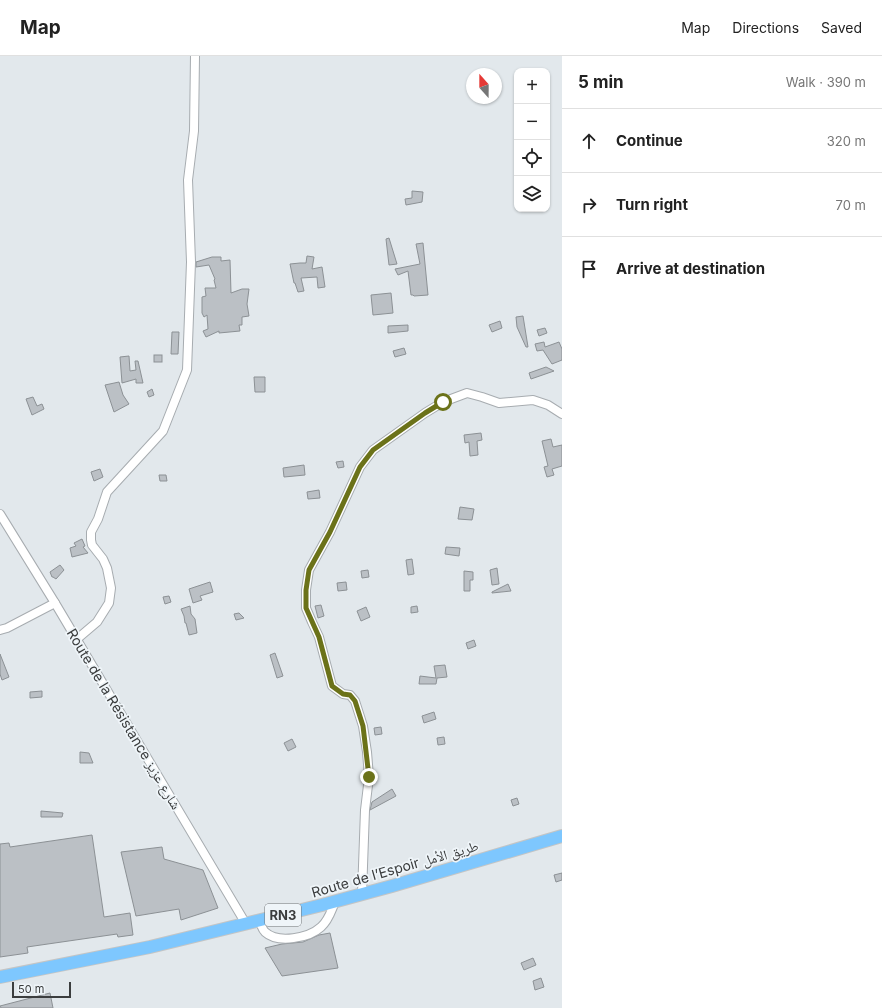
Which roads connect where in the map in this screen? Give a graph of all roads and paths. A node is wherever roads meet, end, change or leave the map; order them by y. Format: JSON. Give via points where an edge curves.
{"nodes":[{"id":1,"x":195,"y":56,"type":"edge"},
{"id":2,"x":562,"y":414,"type":"edge"},
{"id":3,"x":0,"y":514,"type":"edge"},
{"id":4,"x":55,"y":603,"type":"junction"},
{"id":5,"x":0,"y":630,"type":"edge"},
{"id":6,"x":77,"y":639,"type":"junction"},
{"id":7,"x":562,"y":836,"type":"edge"},
{"id":8,"x":362,"y":894,"type":"junction"},
{"id":9,"x":335,"y":902,"type":"junction"},
{"id":10,"x":259,"y":921,"type":"junction"},
{"id":11,"x":246,"y":924,"type":"junction"},
{"id":12,"x":0,"y":977,"type":"edge"}],
"edges":[{"from":1,"to":6,"type":"street","via":[[194,131],[188,180],[192,262],[187,370],[163,431],[107,492],[91,532],[91,540],[107,568],[111,588],[109,603],[96,622]]},
{"from":2,"to":8,"type":"street","via":[[548,405],[533,400],[499,403],[467,393],[443,402],[425,413],[373,450],[360,467],[309,570],[306,608],[319,637],[332,686],[343,694],[350,695],[355,701],[363,726],[369,777],[365,810]]},
{"from":3,"to":4,"type":"street","name":"Route de la Résistance شارع عزيز"},
{"from":4,"to":5,"type":"street"},
{"from":4,"to":6,"type":"street","name":"Route de la Résistance شارع عزيز"},
{"from":6,"to":11,"type":"street","name":"Route de la Résistance شارع عزيز"},
{"from":7,"to":8,"type":"highway","name":"Route de l’Espoir طريق الأمل","number":"RN3"},
{"from":8,"to":9,"type":"highway","name":"Route de l’Espoir طريق الأمل","number":"RN3"},
{"from":9,"to":10,"type":"highway","name":"Route de l’Espoir طريق الأمل","number":"RN3"},
{"from":9,"to":10,"type":"street","via":[[329,918],[322,926],[300,936],[286,939],[273,936],[264,931]]},
{"from":10,"to":11,"type":"highway","name":"Route de l’Espoir طريق الأمل","number":"RN3"},
{"from":11,"to":12,"type":"highway","name":"Route de l’Espoir طريق الأمل","number":"RN3","via":[[150,947]]}]}
